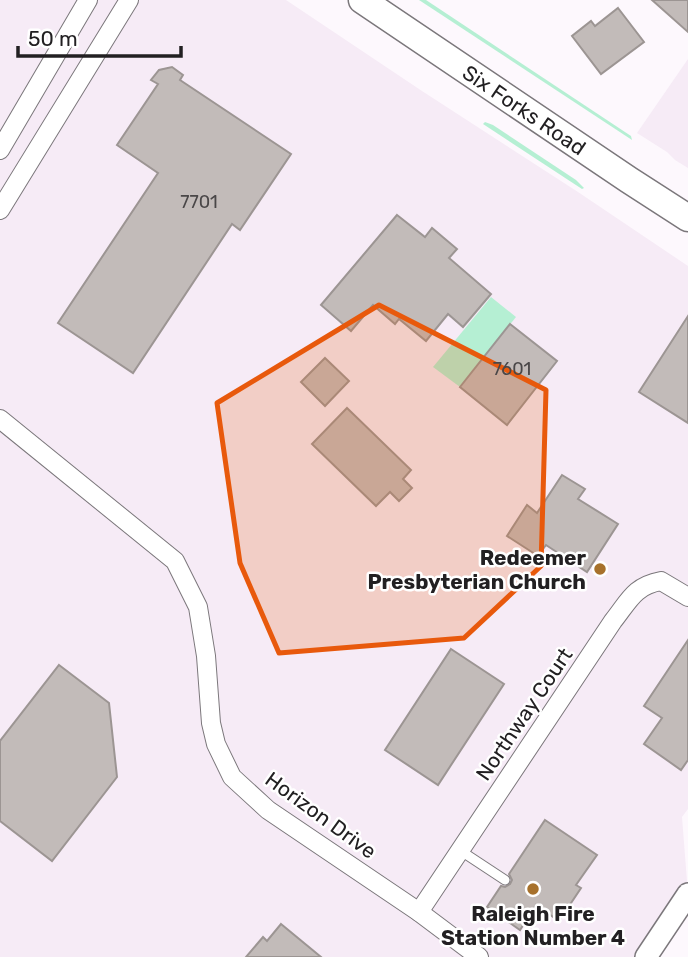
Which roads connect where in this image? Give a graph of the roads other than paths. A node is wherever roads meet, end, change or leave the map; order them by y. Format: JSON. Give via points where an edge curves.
{"nodes":[{"id":1,"x":88,"y":0,"type":"edge"},
{"id":2,"x":129,"y":0,"type":"edge"},
{"id":3,"x":363,"y":0,"type":"edge"},
{"id":4,"x":0,"y":150,"type":"edge"},
{"id":5,"x":0,"y":210,"type":"edge"},
{"id":6,"x":688,"y":218,"type":"edge"},
{"id":7,"x":0,"y":419,"type":"edge"},
{"id":8,"x":688,"y":597,"type":"edge"},
{"id":9,"x":461,"y":851,"type":"junction"},
{"id":10,"x":505,"y":880,"type":"dead end"},
{"id":11,"x":688,"y":894,"type":"edge"},
{"id":12,"x":419,"y":912,"type":"junction"},
{"id":13,"x":479,"y":957,"type":"edge"},
{"id":14,"x":646,"y":957,"type":"edge"}],
"edges":[{"from":1,"to":4,"type":"street"},
{"from":2,"to":5,"type":"street"},
{"from":3,"to":6,"type":"main road","name":"Six Forks Road"},
{"from":7,"to":12,"type":"street","name":"Horizon Drive","via":[[175,561],[198,607],[211,723],[232,777],[268,810]]},
{"from":8,"to":9,"type":"street","name":"Northway Court","via":[[661,581],[637,590]]},
{"from":9,"to":10,"type":"lane"},
{"from":9,"to":12,"type":"street","name":"Northway Court"},
{"from":11,"to":14,"type":"street"},
{"from":12,"to":13,"type":"street","name":"Horizon Drive"}]}
